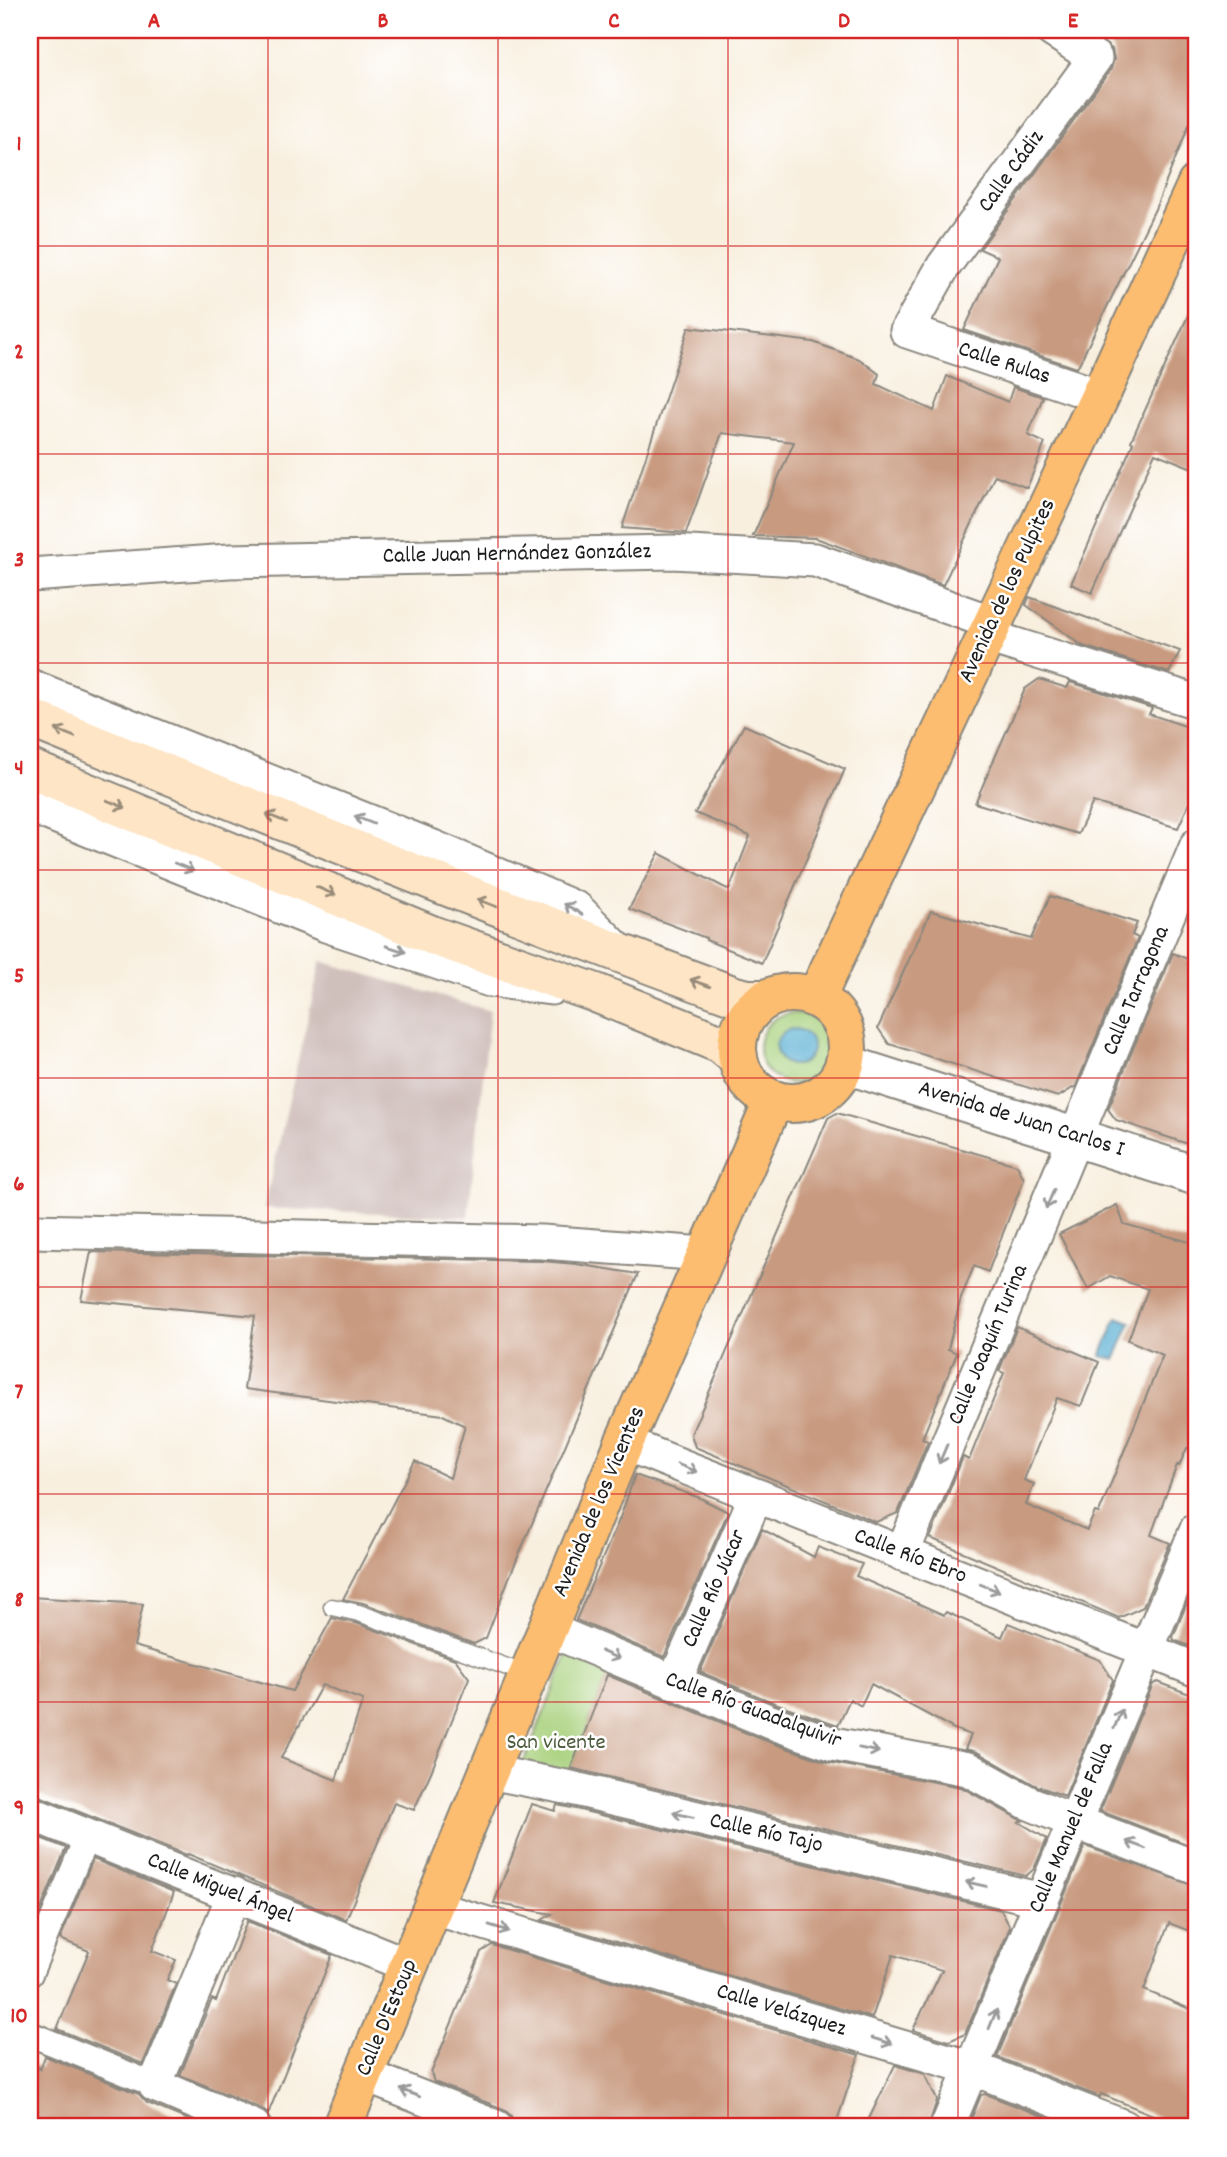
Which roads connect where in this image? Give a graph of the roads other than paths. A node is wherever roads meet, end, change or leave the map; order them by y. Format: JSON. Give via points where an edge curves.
{"nodes":[{"id":1,"x":1052,"y":30,"type":"edge"},
{"id":2,"x":1197,"y":184,"type":"edge"},
{"id":3,"x":1189,"y":226,"type":"edge"},
{"id":4,"x":907,"y":331,"type":"joint"},
{"id":5,"x":1100,"y":396,"type":"junction"},
{"id":6,"x":30,"y":575,"type":"edge"},
{"id":7,"x":990,"y":630,"type":"junction"},
{"id":8,"x":30,"y":686,"type":"edge"},
{"id":9,"x":1197,"y":702,"type":"edge"},
{"id":10,"x":30,"y":718,"type":"edge"},
{"id":11,"x":30,"y":769,"type":"edge"},
{"id":12,"x":30,"y":806,"type":"edge"},
{"id":13,"x":1197,"y":845,"type":"edge"},
{"id":14,"x":623,"y":955,"type":"junction"},
{"id":15,"x":596,"y":993,"type":"junction"},
{"id":16,"x":816,"y":998,"type":"junction"},
{"id":17,"x":766,"y":999,"type":"junction"},
{"id":18,"x":738,"y":1058,"type":"junction"},
{"id":19,"x":845,"y":1064,"type":"junction"},
{"id":20,"x":774,"y":1100,"type":"junction"},
{"id":21,"x":1076,"y":1136,"type":"junction"},
{"id":22,"x":1197,"y":1176,"type":"edge"},
{"id":23,"x":30,"y":1231,"type":"edge"},
{"id":24,"x":705,"y":1254,"type":"junction"},
{"id":25,"x":624,"y":1443,"type":"junction"},
{"id":26,"x":756,"y":1496,"type":"junction"},
{"id":27,"x":1197,"y":1529,"type":"edge"},
{"id":28,"x":902,"y":1554,"type":"junction"},
{"id":29,"x":332,"y":1607,"type":"dead end"},
{"id":30,"x":547,"y":1629,"type":"junction"},
{"id":31,"x":1148,"y":1649,"type":"junction"},
{"id":32,"x":1197,"y":1670,"type":"edge"},
{"id":33,"x":529,"y":1675,"type":"junction"},
{"id":34,"x":674,"y":1683,"type":"junction"},
{"id":35,"x":489,"y":1772,"type":"junction"},
{"id":36,"x":30,"y":1813,"type":"edge"},
{"id":37,"x":1075,"y":1822,"type":"junction"},
{"id":38,"x":87,"y":1836,"type":"junction"},
{"id":39,"x":1197,"y":1868,"type":"edge"},
{"id":40,"x":234,"y":1894,"type":"junction"},
{"id":41,"x":1042,"y":1900,"type":"junction"},
{"id":42,"x":434,"y":1908,"type":"junction"},
{"id":43,"x":410,"y":1966,"type":"junction"},
{"id":44,"x":30,"y":1974,"type":"edge"},
{"id":45,"x":30,"y":2034,"type":"edge"},
{"id":46,"x":972,"y":2068,"type":"junction"},
{"id":47,"x":364,"y":2075,"type":"junction"},
{"id":48,"x":155,"y":2085,"type":"junction"},
{"id":49,"x":254,"y":2127,"type":"edge"},
{"id":50,"x":342,"y":2127,"type":"edge"},
{"id":51,"x":496,"y":2127,"type":"edge"},
{"id":52,"x":947,"y":2127,"type":"edge"},
{"id":53,"x":1124,"y":2127,"type":"edge"}],
"edges":[{"from":1,"to":4,"type":"street","name":"Calle Cádiz","via":[[1095,58],[943,267]]},
{"from":2,"to":3,"type":"main road","name":"Avenida de los Pulpites"},
{"from":3,"to":5,"type":"main road","name":"Avenida de los Pulpites"},
{"from":4,"to":5,"type":"street","name":"Calle Rulas"},
{"from":5,"to":7,"type":"main road","name":"Avenida de los Pulpites"},
{"from":6,"to":7,"type":"street","name":"Calle Juan Hernández González","via":[[229,561],[672,552],[815,560]]},
{"from":7,"to":9,"type":"street","name":"Calle Juan Hernández González"},
{"from":7,"to":16,"type":"main road","name":"Avenida de los Pulpites"},
{"from":14,"to":8,"type":"street","one_way":true,"via":[[577,909]]},
{"from":14,"to":10,"type":"main road","one_way":true},
{"from":11,"to":15,"type":"main road","one_way":true,"via":[[434,936]]},
{"from":12,"to":15,"type":"street","one_way":true,"via":[[326,926],[490,980]]},
{"from":13,"to":21,"type":"street","name":"Calle Tarragona"},
{"from":17,"to":14,"type":"main road","one_way":true,"via":[[735,996]]},
{"from":15,"to":18,"type":"main road","via":[[722,1044]]},
{"from":16,"to":17,"type":"main road","via":[[793,992]]},
{"from":16,"to":19,"type":"main road","via":[[828,1005],[845,1030]]},
{"from":17,"to":18,"type":"main road","via":[[744,1019]]},
{"from":18,"to":20,"type":"main road","via":[[754,1088]]},
{"from":19,"to":20,"type":"main road","via":[[828,1091],[814,1099],[801,1103]]},
{"from":19,"to":21,"type":"street","name":"Avenida de Juan Carlos I"},
{"from":20,"to":24,"type":"main road","name":"Avenida de los Vicentes"},
{"from":21,"to":22,"type":"street","name":"Avenida de Juan Carlos I"},
{"from":21,"to":28,"type":"street","name":"Calle Joaquín Turina","one_way":true},
{"from":23,"to":24,"type":"street","via":[[542,1242]]},
{"from":24,"to":25,"type":"main road","name":"Avenida de los Vicentes"},
{"from":25,"to":26,"type":"street","name":"Calle Río Ebro","one_way":true},
{"from":25,"to":30,"type":"main road","name":"Avenida de los Vicentes"},
{"from":26,"to":28,"type":"street","name":"Calle Río Ebro"},
{"from":26,"to":34,"type":"street","name":"Calle Río Júcar"},
{"from":27,"to":31,"type":"street","name":"Calle Manuel de Falla"},
{"from":28,"to":31,"type":"street","name":"Calle Río Ebro","one_way":true},
{"from":29,"to":33,"type":"lane"},
{"from":30,"to":33,"type":"main road","name":"Avenida de los Vicentes"},
{"from":30,"to":34,"type":"street","name":"Calle Río Guadalquivir","one_way":true},
{"from":31,"to":32,"type":"street","name":"Calle Río Ebro"},
{"from":37,"to":31,"type":"street","name":"Calle Manuel de Falla","one_way":true},
{"from":33,"to":35,"type":"main road","name":"Avenida de los Vicentes"},
{"from":34,"to":37,"type":"street","name":"Calle Río Guadalquivir","one_way":true,"via":[[833,1744],[968,1769]]},
{"from":41,"to":35,"type":"street","name":"Calle Río Tajo","one_way":true},
{"from":35,"to":42,"type":"main road","name":"Avenida de los Vicentes"},
{"from":36,"to":38,"type":"street","name":"Calle Miguel Ángel"},
{"from":39,"to":37,"type":"street","name":"Calle Río Guadalquivir","one_way":true},
{"from":37,"to":41,"type":"street","name":"Calle Manuel de Falla"},
{"from":38,"to":40,"type":"street","name":"Calle Miguel Ángel"},
{"from":38,"to":44,"type":"street"},
{"from":40,"to":43,"type":"street","name":"Calle Miguel Ángel"},
{"from":40,"to":48,"type":"street"},
{"from":46,"to":41,"type":"street","name":"Calle Manuel de Falla","one_way":true},
{"from":42,"to":43,"type":"main road","name":"Calle D'Estoup"},
{"from":42,"to":46,"type":"street","name":"Calle Velázquez","one_way":true},
{"from":43,"to":47,"type":"main road","name":"Calle D'Estoup"},
{"from":45,"to":48,"type":"street"},
{"from":46,"to":52,"type":"street","name":"Calle Manuel de Falla"},
{"from":46,"to":53,"type":"street","name":"Calle Velázquez"},
{"from":47,"to":50,"type":"main road","name":"Calle D'Estoup"},
{"from":51,"to":47,"type":"street","one_way":true},
{"from":48,"to":49,"type":"street"}]}
